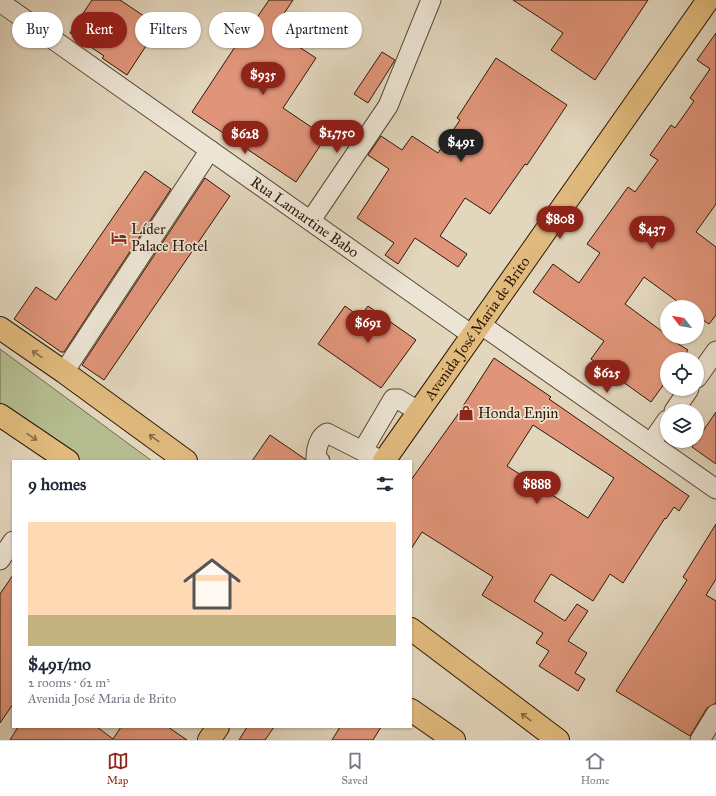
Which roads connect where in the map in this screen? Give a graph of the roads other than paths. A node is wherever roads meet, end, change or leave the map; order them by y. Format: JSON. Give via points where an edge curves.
{"nodes":[{"id":1,"x":431,"y":0,"type":"edge"},
{"id":2,"x":708,"y":0,"type":"edge"},
{"id":3,"x":0,"y":2,"type":"edge"},
{"id":4,"x":210,"y":150,"type":"junction"},
{"id":5,"x":311,"y":220,"type":"junction"},
{"id":6,"x":0,"y":328,"type":"edge"},
{"id":7,"x":476,"y":330,"type":"junction"},
{"id":8,"x":716,"y":351,"type":"edge"},
{"id":9,"x":704,"y":368,"type":"edge"},
{"id":10,"x":64,"y":372,"type":"junction"},
{"id":11,"x":418,"y":411,"type":"junction"},
{"id":12,"x":0,"y":415,"type":"edge"},
{"id":13,"x":660,"y":430,"type":"edge"},
{"id":14,"x":651,"y":443,"type":"junction"},
{"id":15,"x":363,"y":450,"type":"junction"},
{"id":16,"x":67,"y":460,"type":"edge"},
{"id":17,"x":185,"y":460,"type":"edge"},
{"id":18,"x":319,"y":460,"type":"edge"},
{"id":19,"x":381,"y":460,"type":"edge"},
{"id":20,"x":384,"y":460,"type":"edge"},
{"id":21,"x":716,"y":489,"type":"edge"},
{"id":22,"x":12,"y":542,"type":"edge"},
{"id":23,"x":0,"y":560,"type":"edge"},
{"id":24,"x":412,"y":630,"type":"edge"},
{"id":25,"x":412,"y":711,"type":"edge"},
{"id":26,"x":716,"y":714,"type":"edge"},
{"id":27,"x":217,"y":728,"type":"edge"},
{"id":28,"x":209,"y":740,"type":"edge"},
{"id":29,"x":454,"y":740,"type":"edge"},
{"id":30,"x":558,"y":740,"type":"edge"},
{"id":31,"x":700,"y":740,"type":"edge"}],
"edges":[{"from":1,"to":5,"type":"street","via":[[388,106]]},
{"from":2,"to":7,"type":"main road","name":"Avenida José Maria de Brito"},
{"from":3,"to":4,"type":"street","name":"Rua Lamartine Babo"},
{"from":4,"to":5,"type":"street","name":"Rua Lamartine Babo"},
{"from":4,"to":10,"type":"street"},
{"from":5,"to":7,"type":"street","name":"Rua Lamartine Babo"},
{"from":10,"to":6,"type":"main road","one_way":true},
{"from":7,"to":11,"type":"main road","name":"Avenida José Maria de Brito"},
{"from":7,"to":14,"type":"street","name":"Rua Lamartine Babo"},
{"from":8,"to":9,"type":"street"},
{"from":17,"to":10,"type":"main road","one_way":true},
{"from":11,"to":15,"type":"street","via":[[398,399],[393,399]]},
{"from":11,"to":20,"type":"main road","name":"Avenida José Maria de Brito"},
{"from":12,"to":16,"type":"main road","one_way":true},
{"from":13,"to":14,"type":"street"},
{"from":14,"to":21,"type":"street","name":"Rua Lamartine Babo"},
{"from":15,"to":18,"type":"street","via":[[327,433],[316,450],[316,458]]},
{"from":15,"to":19,"type":"street"},
{"from":22,"to":23,"type":"street"},
{"from":30,"to":24,"type":"main road","one_way":true},
{"from":25,"to":29,"type":"main road"},
{"from":26,"to":31,"type":"street"},
{"from":27,"to":28,"type":"main road"}]}
